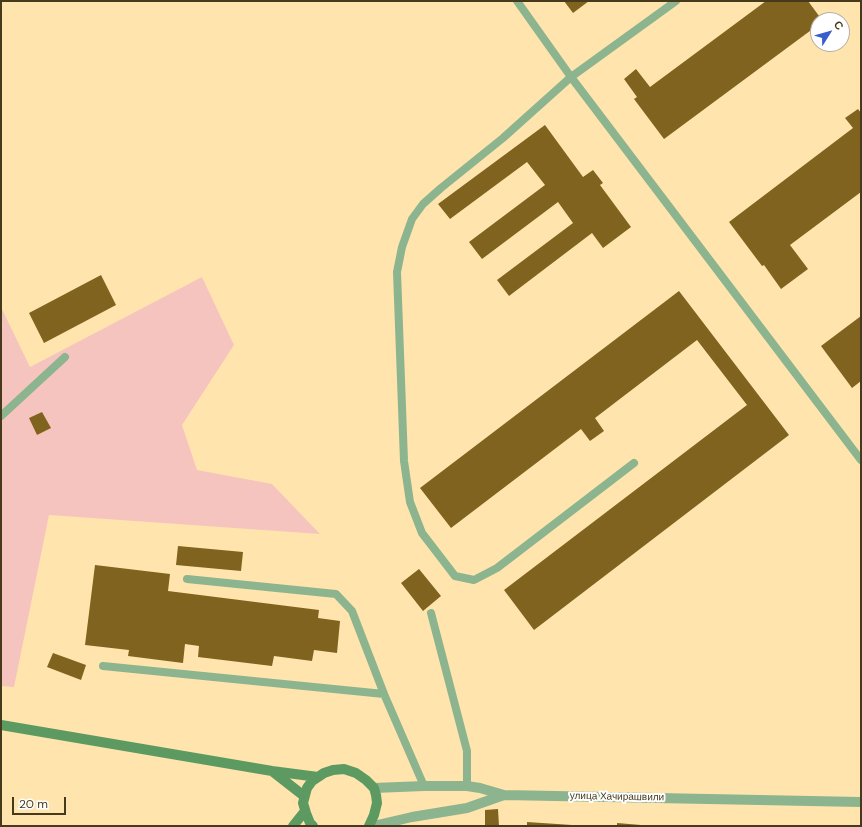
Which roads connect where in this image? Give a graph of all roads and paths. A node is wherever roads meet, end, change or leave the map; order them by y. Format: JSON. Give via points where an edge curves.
{"nodes":[{"id":1,"x":517,"y":1,"type":"edge"},
{"id":2,"x":676,"y":1,"type":"edge"},
{"id":3,"x":571,"y":77,"type":"junction"},
{"id":4,"x":65,"y":357,"type":"dead end"},
{"id":5,"x":1,"y":416,"type":"edge"},
{"id":6,"x":861,"y":460,"type":"edge"},
{"id":7,"x":634,"y":463,"type":"dead end"},
{"id":8,"x":187,"y":579,"type":"dead end"},
{"id":9,"x":431,"y":613,"type":"dead end"},
{"id":10,"x":103,"y":666,"type":"dead end"},
{"id":11,"x":384,"y":694,"type":"junction"},
{"id":12,"x":1,"y":725,"type":"edge"},
{"id":13,"x":272,"y":771,"type":"junction"},
{"id":14,"x":318,"y":776,"type":"junction"},
{"id":15,"x":424,"y":786,"type":"junction"},
{"id":16,"x":467,"y":786,"type":"junction"},
{"id":17,"x":374,"y":788,"type":"junction"},
{"id":18,"x":504,"y":795,"type":"junction"},
{"id":19,"x":304,"y":796,"type":"junction"},
{"id":20,"x":861,"y":802,"type":"edge"},
{"id":21,"x":305,"y":811,"type":"junction"},
{"id":22,"x":293,"y":826,"type":"edge"},
{"id":23,"x":313,"y":826,"type":"edge"},
{"id":24,"x":369,"y":826,"type":"edge"},
{"id":25,"x":373,"y":826,"type":"edge"}],
"edges":[{"from":1,"to":3,"type":"lane"},
{"from":2,"to":3,"type":"lane"},
{"from":3,"to":6,"type":"lane"},
{"from":3,"to":7,"type":"lane","via":[[504,138],[441,188],[412,218],[397,272],[404,461],[410,502],[422,533],[455,576],[474,580],[497,568]]},
{"from":4,"to":5,"type":"lane"},
{"from":8,"to":11,"type":"lane","via":[[336,594],[352,611]]},
{"from":9,"to":16,"type":"lane","via":[[467,751]]},
{"from":10,"to":11,"type":"lane"},
{"from":11,"to":15,"type":"lane"},
{"from":12,"to":13,"type":"street"},
{"from":13,"to":14,"type":"street"},
{"from":13,"to":19,"type":"street"},
{"from":14,"to":17,"type":"street","via":[[344,769],[356,773]]},
{"from":14,"to":19,"type":"street","via":[[307,788]]},
{"from":15,"to":16,"type":"street","name":"улица Хачирашвили"},
{"from":15,"to":17,"type":"street","name":"улица Хачирашвили"},
{"from":16,"to":18,"type":"street","name":"улица Хачирашвили"},
{"from":17,"to":24,"type":"street","via":[[377,803]]},
{"from":18,"to":20,"type":"street","name":"улица Хачирашвили"},
{"from":18,"to":25,"type":"street","via":[[467,808]]},
{"from":19,"to":21,"type":"street"},
{"from":21,"to":22,"type":"street"},
{"from":21,"to":23,"type":"street"}]}
